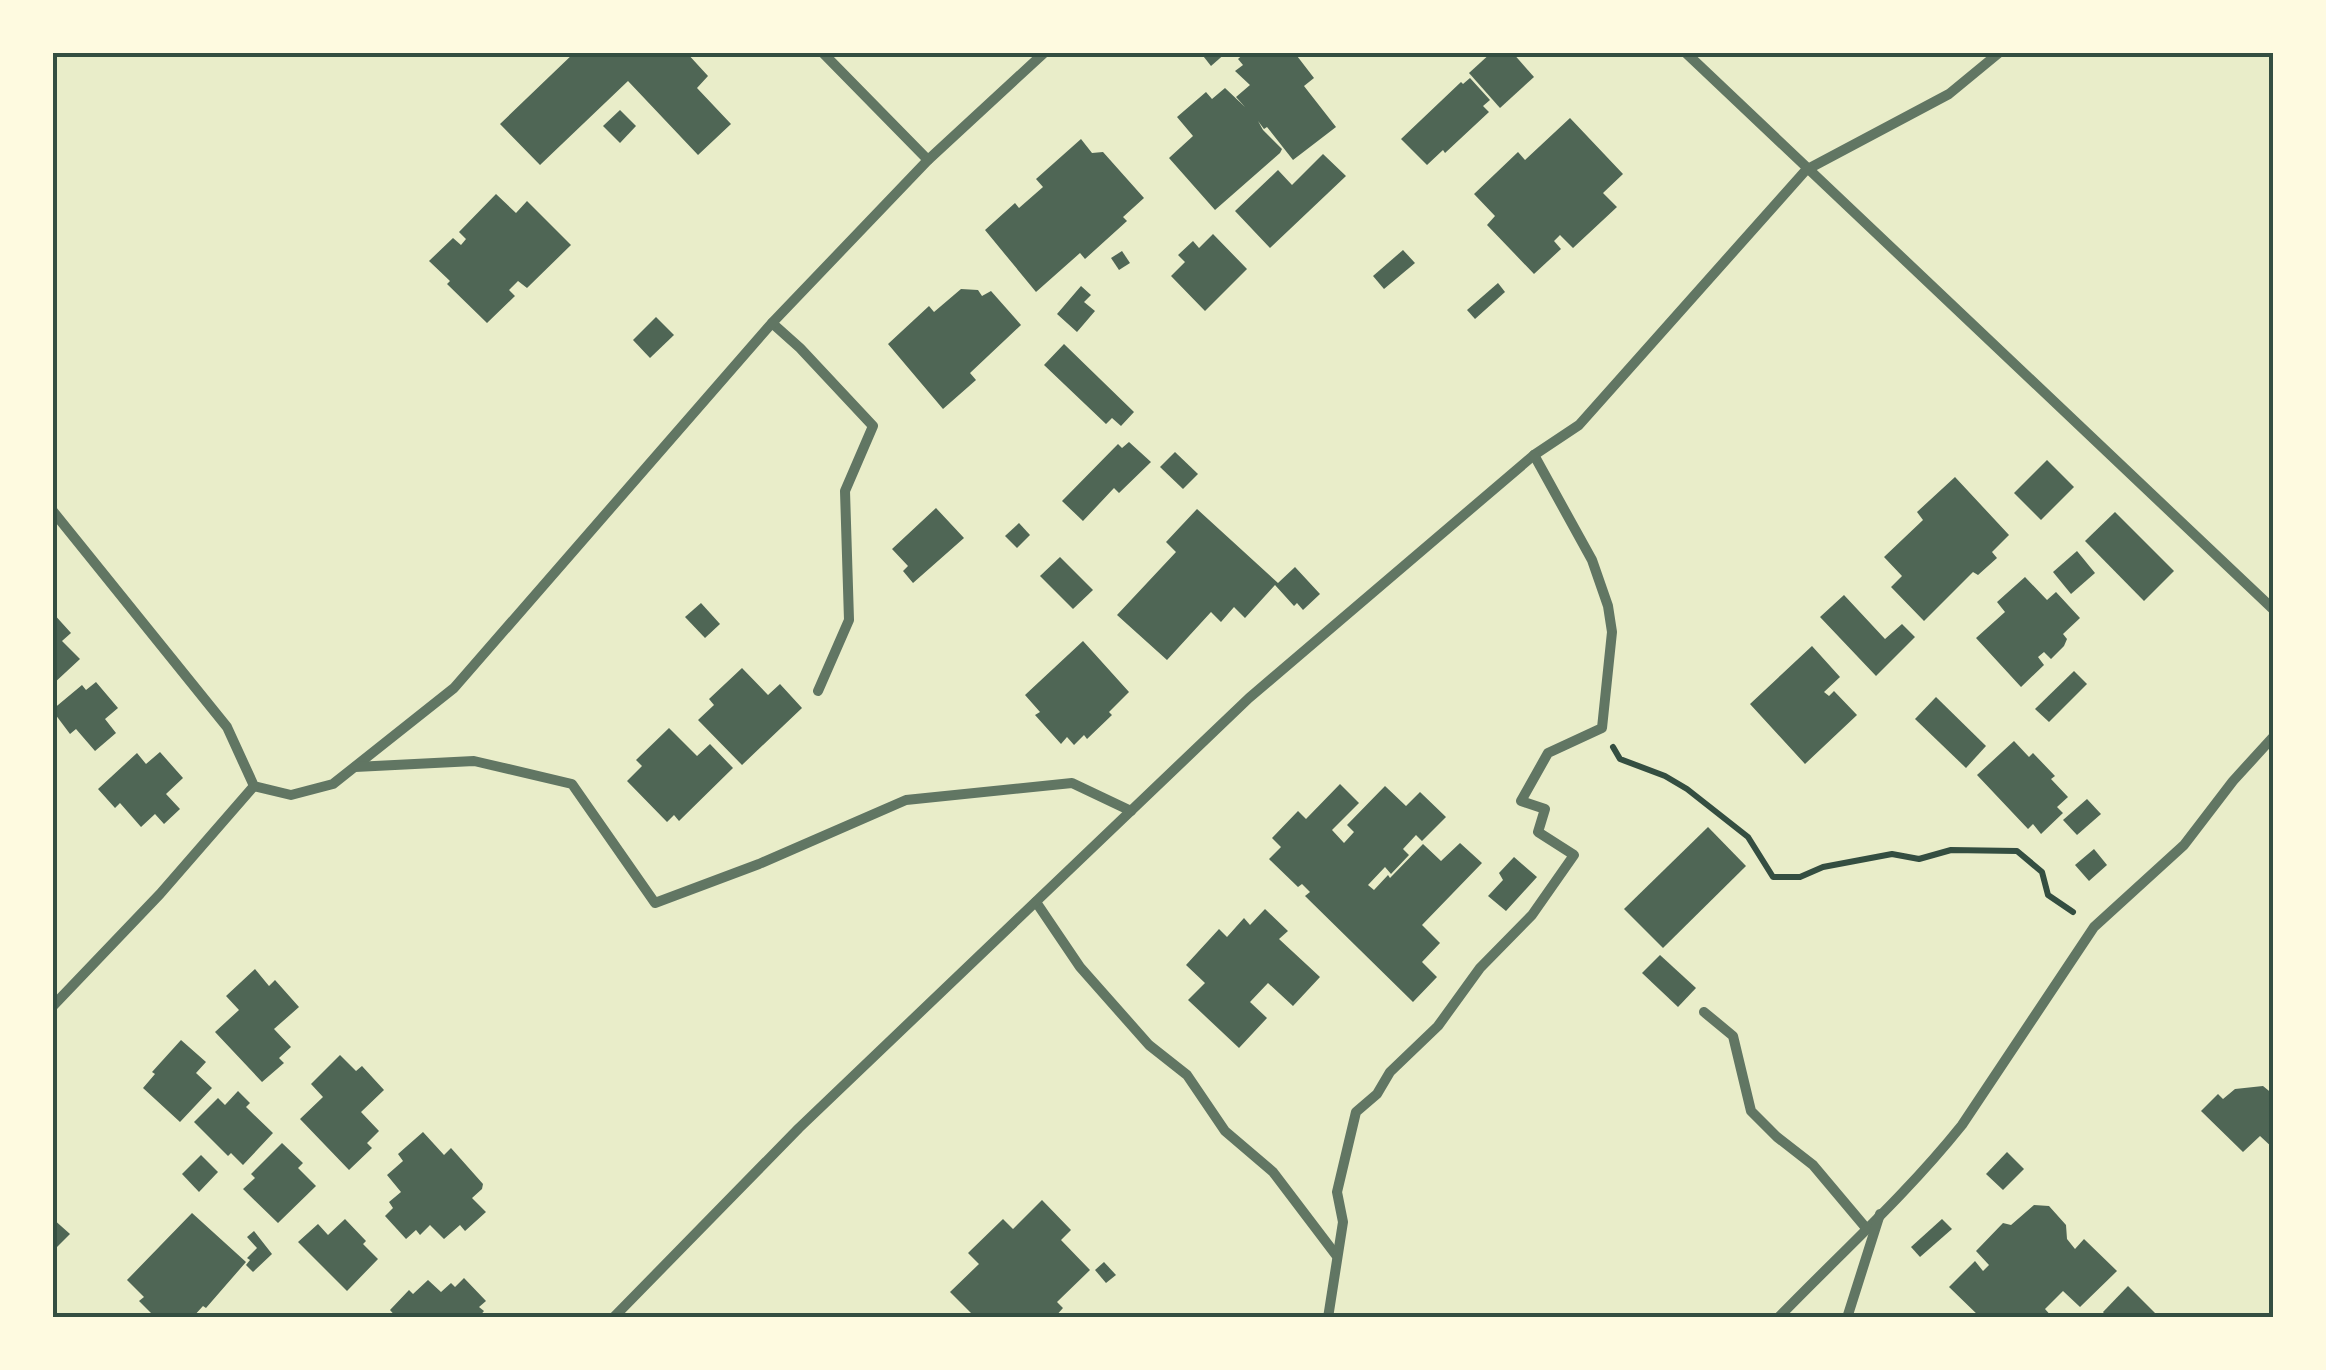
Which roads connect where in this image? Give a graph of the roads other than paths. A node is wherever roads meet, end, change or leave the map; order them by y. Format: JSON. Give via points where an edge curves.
{"nodes":[{"id":1,"x":822,"y":52,"type":"edge"},
{"id":2,"x":1045,"y":52,"type":"edge"},
{"id":3,"x":1685,"y":52,"type":"edge"},
{"id":4,"x":2000,"y":52,"type":"edge"},
{"id":5,"x":928,"y":160,"type":"junction"},
{"id":6,"x":1806,"y":170,"type":"junction"},
{"id":7,"x":772,"y":324,"type":"junction"},
{"id":8,"x":1534,"y":455,"type":"junction"},
{"id":9,"x":52,"y":510,"type":"edge"},
{"id":10,"x":2274,"y":610,"type":"edge"},
{"id":11,"x":818,"y":691,"type":"dead end"},
{"id":12,"x":2274,"y":736,"type":"edge"},
{"id":13,"x":355,"y":766,"type":"junction"},
{"id":14,"x":254,"y":786,"type":"junction"},
{"id":15,"x":1130,"y":811,"type":"junction"},
{"id":16,"x":1036,"y":902,"type":"junction"},
{"id":17,"x":52,"y":1007,"type":"edge"},
{"id":18,"x":1704,"y":1012,"type":"dead end"},
{"id":19,"x":1880,"y":1213,"type":"junction"},
{"id":20,"x":1866,"y":1228,"type":"junction"},
{"id":21,"x":1336,"y":1255,"type":"junction"},
{"id":22,"x":613,"y":1318,"type":"edge"},
{"id":23,"x":1328,"y":1318,"type":"edge"},
{"id":24,"x":1778,"y":1318,"type":"edge"},
{"id":25,"x":1847,"y":1318,"type":"edge"}],
"edges":[{"from":1,"to":5,"type":"street"},
{"from":2,"to":5,"type":"street"},
{"from":3,"to":6,"type":"street"},
{"from":4,"to":6,"type":"street","via":[[1949,94]]},
{"from":5,"to":7,"type":"street"},
{"from":6,"to":8,"type":"street","via":[[1579,424]]},
{"from":6,"to":10,"type":"street"},
{"from":7,"to":11,"type":"street","via":[[873,426],[845,491],[850,620]]},
{"from":7,"to":13,"type":"street","via":[[454,688]]},
{"from":8,"to":15,"type":"street","via":[[1249,698]]},
{"from":8,"to":21,"type":"street","via":[[1592,560],[1612,632],[1602,728],[1548,753],[1521,801],[1545,809],[1538,832],[1574,855],[1438,1026],[1356,1112],[1337,1192],[1343,1222]]},
{"from":9,"to":14,"type":"street","via":[[227,727]]},
{"from":12,"to":19,"type":"street","via":[[2184,845],[2094,927],[1962,1126]]},
{"from":13,"to":14,"type":"street","via":[[332,784],[291,795]]},
{"from":13,"to":15,"type":"street","via":[[474,761],[572,784],[655,904],[906,800],[1072,782]]},
{"from":14,"to":17,"type":"street"},
{"from":15,"to":16,"type":"street"},
{"from":16,"to":21,"type":"street","via":[[1091,981],[1149,1045],[1187,1075],[1225,1131],[1274,1172]]},
{"from":16,"to":22,"type":"street","via":[[799,1128]]},
{"from":18,"to":20,"type":"street","via":[[1733,1036],[1751,1111],[1814,1166]]},
{"from":19,"to":20,"type":"street"},
{"from":19,"to":25,"type":"street"},
{"from":20,"to":24,"type":"street"},
{"from":21,"to":23,"type":"street"}]}
